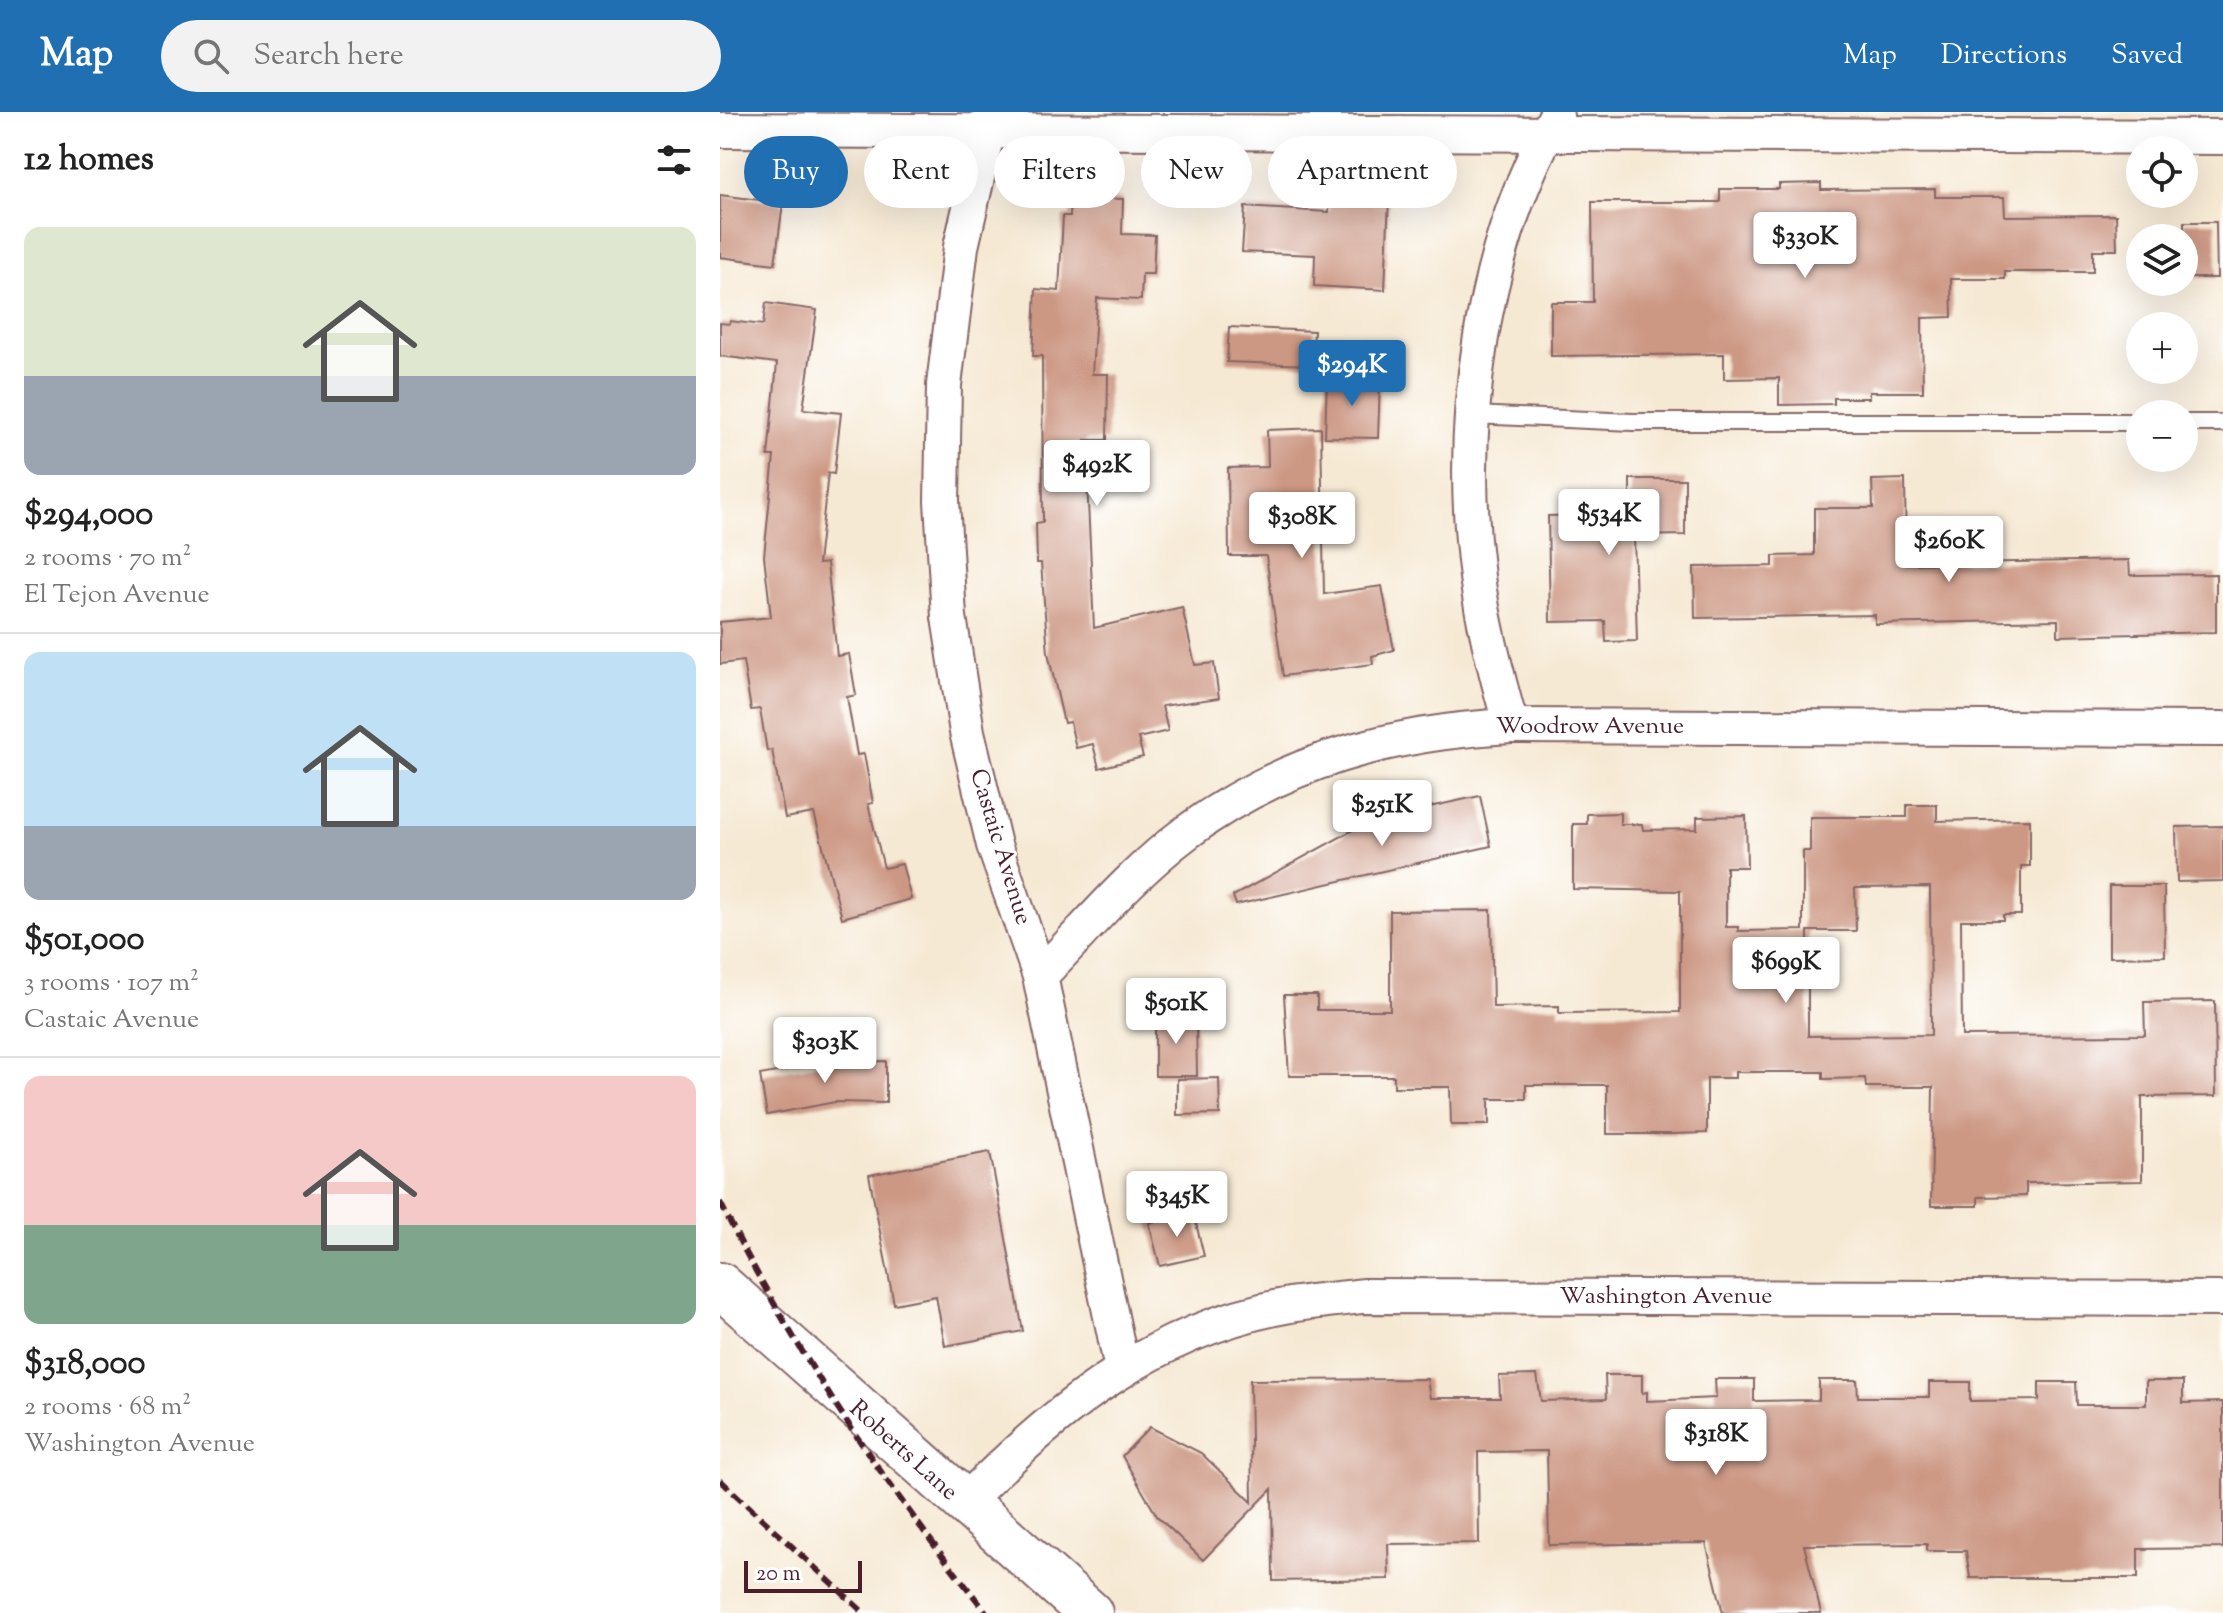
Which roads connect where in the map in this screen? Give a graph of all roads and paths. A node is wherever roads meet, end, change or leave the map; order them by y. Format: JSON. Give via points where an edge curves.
{"nodes":[{"id":1,"x":990,"y":122,"type":"edge"},
{"id":2,"x":1552,"y":123,"type":"edge"},
{"id":3,"x":720,"y":130,"type":"edge"},
{"id":4,"x":2223,"y":137,"type":"edge"},
{"id":5,"x":1473,"y":415,"type":"junction"},
{"id":6,"x":2126,"y":422,"type":"edge"},
{"id":7,"x":2198,"y":423,"type":"edge"},
{"id":8,"x":2223,"y":423,"type":"edge"},
{"id":9,"x":1511,"y":726,"type":"junction"},
{"id":10,"x":2223,"y":729,"type":"edge"},
{"id":11,"x":1040,"y":976,"type":"junction"},
{"id":12,"x":720,"y":1285,"type":"edge"},
{"id":13,"x":2223,"y":1299,"type":"edge"},
{"id":14,"x":1122,"y":1369,"type":"junction"},
{"id":15,"x":963,"y":1504,"type":"junction"},
{"id":16,"x":1090,"y":1613,"type":"edge"}],
"edges":[{"from":1,"to":2,"type":"street"},
{"from":1,"to":3,"type":"street"},
{"from":1,"to":11,"type":"street","name":"Castaic Avenue","via":[[959,262],[944,385],[942,501],[949,617],[967,732],[994,845]]},
{"from":2,"to":4,"type":"street"},
{"from":2,"to":5,"type":"street","via":[[1513,217],[1490,298]]},
{"from":5,"to":6,"type":"lane","via":[[1647,422]]},
{"from":5,"to":9,"type":"street","via":[[1470,478],[1477,576]]},
{"from":7,"to":8,"type":"lane"},
{"from":9,"to":10,"type":"street","name":"Woodrow Avenue"},
{"from":9,"to":11,"type":"street","name":"Woodrow Avenue","via":[[1445,729],[1380,741],[1309,764],[1241,796],[1186,832],[1130,881]]},
{"from":11,"to":14,"type":"street","name":"Castaic Avenue"},
{"from":12,"to":15,"type":"street","name":"Roberts Lane"},
{"from":13,"to":14,"type":"street","name":"Washington Avenue","via":[[1363,1296],[1288,1305],[1225,1322]]},
{"from":14,"to":15,"type":"street","via":[[1060,1411]]},
{"from":15,"to":16,"type":"street","name":"Roberts Lane"}]}
